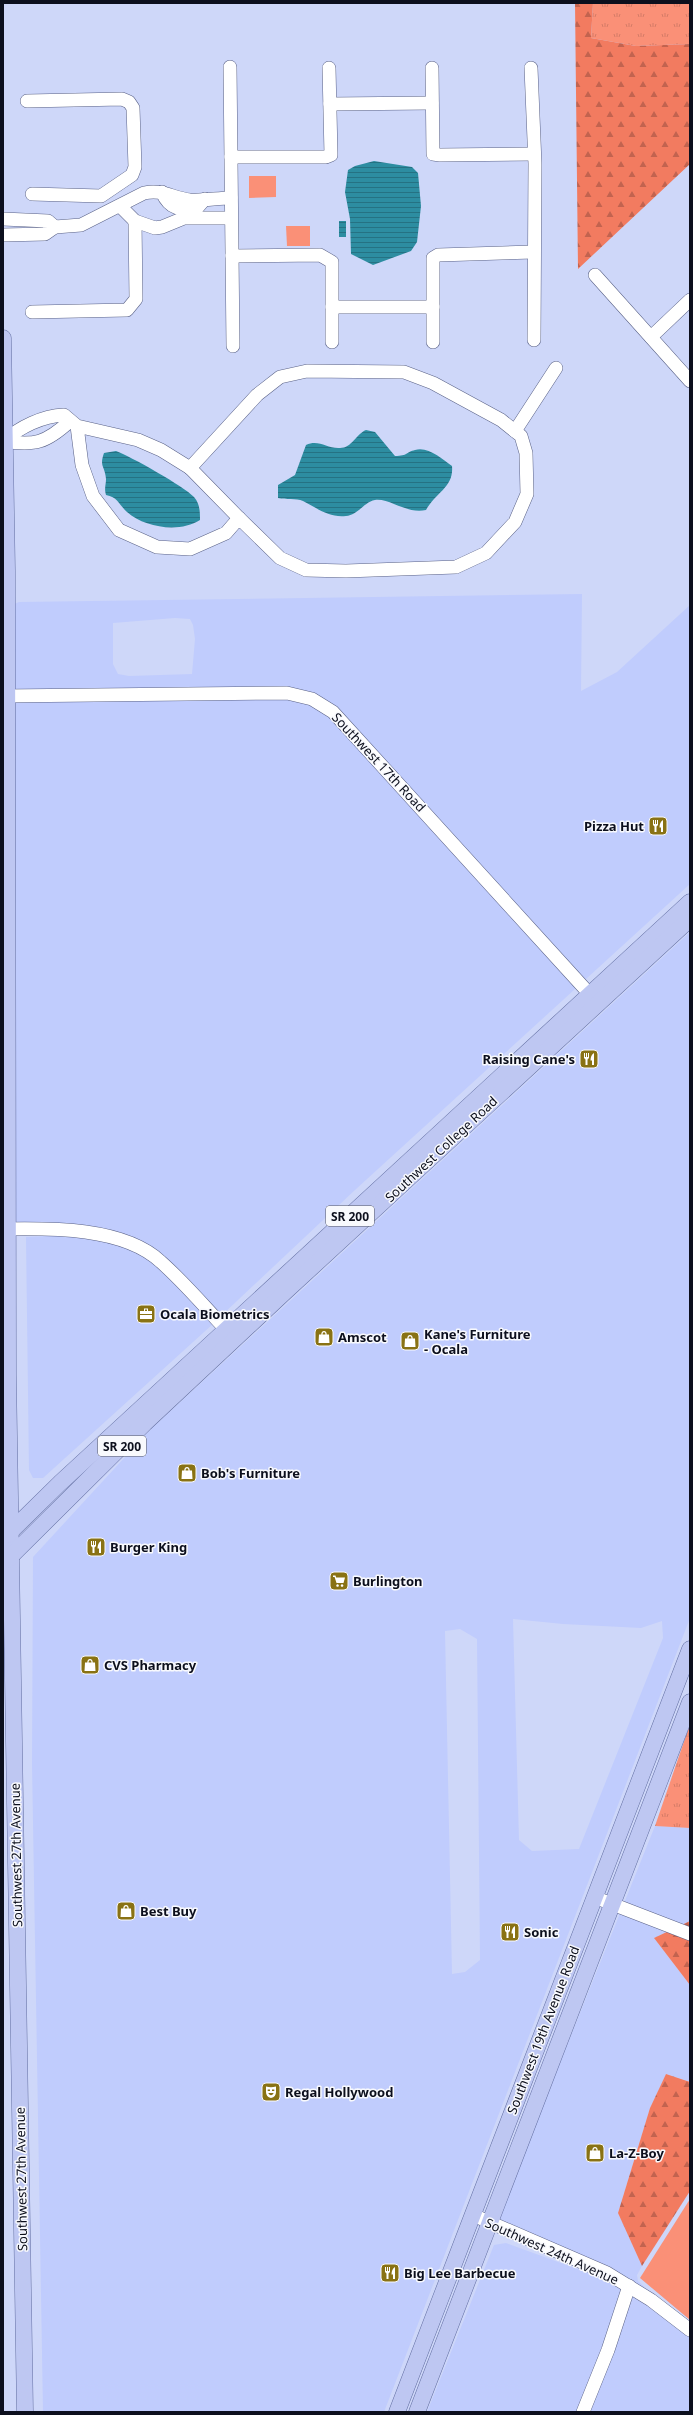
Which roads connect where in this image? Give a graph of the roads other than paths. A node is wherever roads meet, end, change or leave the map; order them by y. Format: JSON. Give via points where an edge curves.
{"nodes":[{"id":1,"x":230,"y":67,"type":"dead end"},
{"id":2,"x":329,"y":68,"type":"dead end"},
{"id":3,"x":432,"y":68,"type":"dead end"},
{"id":4,"x":531,"y":68,"type":"dead end"},
{"id":5,"x":27,"y":101,"type":"dead end"},
{"id":6,"x":432,"y":103,"type":"junction"},
{"id":7,"x":330,"y":104,"type":"junction"},
{"id":8,"x":534,"y":154,"type":"junction"},
{"id":9,"x":230,"y":157,"type":"junction"},
{"id":10,"x":32,"y":194,"type":"dead end"},
{"id":11,"x":101,"y":196,"type":"junction"},
{"id":12,"x":231,"y":198,"type":"junction"},
{"id":13,"x":120,"y":206,"type":"junction"},
{"id":14,"x":108,"y":213,"type":"junction"},
{"id":15,"x":231,"y":218,"type":"junction"},
{"id":16,"x":3,"y":219,"type":"edge"},
{"id":17,"x":135,"y":220,"type":"junction"},
{"id":18,"x":55,"y":227,"type":"junction"},
{"id":19,"x":3,"y":235,"type":"edge"},
{"id":20,"x":533,"y":252,"type":"junction"},
{"id":21,"x":232,"y":256,"type":"junction"},
{"id":22,"x":595,"y":275,"type":"dead end"},
{"id":23,"x":690,"y":300,"type":"edge"},
{"id":24,"x":332,"y":307,"type":"junction"},
{"id":25,"x":433,"y":307,"type":"junction"},
{"id":26,"x":32,"y":312,"type":"dead end"},
{"id":27,"x":651,"y":337,"type":"junction"},
{"id":28,"x":3,"y":338,"type":"edge"},
{"id":29,"x":534,"y":340,"type":"dead end"},
{"id":30,"x":332,"y":342,"type":"dead end"},
{"id":31,"x":433,"y":342,"type":"dead end"},
{"id":32,"x":233,"y":346,"type":"dead end"},
{"id":33,"x":556,"y":368,"type":"dead end"},
{"id":34,"x":690,"y":381,"type":"edge"},
{"id":35,"x":41,"y":420,"type":"junction"},
{"id":36,"x":74,"y":423,"type":"junction"},
{"id":37,"x":515,"y":431,"type":"junction"},
{"id":38,"x":49,"y":436,"type":"junction"},
{"id":39,"x":3,"y":441,"type":"edge"},
{"id":40,"x":190,"y":468,"type":"junction"},
{"id":41,"x":239,"y":518,"type":"junction"},
{"id":42,"x":5,"y":571,"type":"edge"},
{"id":43,"x":5,"y":696,"type":"edge"},
{"id":44,"x":5,"y":767,"type":"edge"},
{"id":45,"x":690,"y":902,"type":"edge"},
{"id":46,"x":690,"y":919,"type":"edge"},
{"id":47,"x":594,"y":999,"type":"junction"},
{"id":48,"x":6,"y":1229,"type":"edge"},
{"id":49,"x":231,"y":1335,"type":"junction"},
{"id":50,"x":7,"y":1535,"type":"edge"},
{"id":51,"x":7,"y":1560,"type":"edge"},
{"id":52,"x":690,"y":1649,"type":"edge"},
{"id":53,"x":690,"y":1702,"type":"edge"},
{"id":54,"x":594,"y":1897,"type":"junction"},
{"id":55,"x":611,"y":1903,"type":"junction"},
{"id":56,"x":690,"y":1934,"type":"edge"},
{"id":57,"x":473,"y":2215,"type":"junction"},
{"id":58,"x":491,"y":2223,"type":"junction"},
{"id":59,"x":629,"y":2286,"type":"junction"},
{"id":60,"x":690,"y":2330,"type":"edge"},
{"id":61,"x":406,"y":2393,"type":"junction"},
{"id":62,"x":25,"y":2412,"type":"edge"},
{"id":63,"x":397,"y":2412,"type":"edge"},
{"id":64,"x":402,"y":2412,"type":"edge"},
{"id":65,"x":417,"y":2412,"type":"edge"},
{"id":66,"x":583,"y":2412,"type":"edge"}],
"edges":[{"from":1,"to":9,"type":"street"},
{"from":2,"to":7,"type":"street"},
{"from":3,"to":6,"type":"street"},
{"from":4,"to":8,"type":"street"},
{"from":5,"to":11,"type":"street","via":[[122,99],[129,102],[133,108],[135,167],[132,175]]},
{"from":6,"to":7,"type":"street"},
{"from":6,"to":8,"type":"street","via":[[433,154]]},
{"from":7,"to":9,"type":"street","via":[[331,155],[326,158]]},
{"from":8,"to":20,"type":"street"},
{"from":9,"to":12,"type":"street"},
{"from":10,"to":11,"type":"street"},
{"from":11,"to":14,"type":"street"},
{"from":12,"to":13,"type":"street","via":[[190,200],[162,192],[144,193]]},
{"from":12,"to":15,"type":"street"},
{"from":13,"to":14,"type":"street"},
{"from":13,"to":17,"type":"street"},
{"from":14,"to":18,"type":"street","via":[[81,225]]},
{"from":15,"to":17,"type":"street","via":[[184,218],[159,228]]},
{"from":15,"to":21,"type":"street"},
{"from":16,"to":18,"type":"street","via":[[48,221]]},
{"from":17,"to":26,"type":"street","via":[[136,299],[127,310]]},
{"from":18,"to":19,"type":"street","via":[[46,234]]},
{"from":20,"to":25,"type":"street","via":[[438,255],[433,258],[432,265]]},
{"from":20,"to":29,"type":"street"},
{"from":21,"to":24,"type":"street","via":[[320,255],[328,258],[332,262]]},
{"from":21,"to":32,"type":"street"},
{"from":22,"to":27,"type":"street"},
{"from":23,"to":27,"type":"street"},
{"from":24,"to":25,"type":"street"},
{"from":24,"to":30,"type":"street"},
{"from":25,"to":31,"type":"street"},
{"from":27,"to":34,"type":"street"},
{"from":28,"to":39,"type":"main road","name":"Southwest 27th Avenue"},
{"from":33,"to":37,"type":"street"},
{"from":35,"to":36,"type":"street","via":[[64,415]]},
{"from":35,"to":38,"type":"street"},
{"from":35,"to":39,"type":"street","via":[[18,429]]},
{"from":36,"to":38,"type":"street"},
{"from":36,"to":40,"type":"street","via":[[138,440],[161,450]]},
{"from":36,"to":41,"type":"street","via":[[82,465],[92,496],[119,530],[157,547],[190,549],[226,532]]},
{"from":37,"to":40,"type":"street","via":[[502,420],[434,383],[404,372],[307,371],[280,377],[257,395]]},
{"from":37,"to":41,"type":"street","via":[[520,436],[526,453],[527,494],[515,522],[486,553],[456,567],[306,570],[280,558]]},
{"from":38,"to":39,"type":"street","via":[[22,445]]},
{"from":39,"to":42,"type":"main road","name":"Southwest 27th Avenue"},
{"from":40,"to":41,"type":"street"},
{"from":42,"to":43,"type":"main road","name":"Southwest 27th Avenue"},
{"from":43,"to":44,"type":"main road","name":"Southwest 27th Avenue"},
{"from":43,"to":47,"type":"street","name":"Southwest 17th Road","via":[[287,693],[312,699],[333,712]]},
{"from":44,"to":48,"type":"main road","name":"Southwest 27th Avenue"},
{"from":45,"to":47,"type":"main road","name":"Southwest College Road","number":"SR 200"},
{"from":46,"to":47,"type":"main road","name":"Southwest College Road","number":"SR 200"},
{"from":47,"to":49,"type":"main road","name":"Southwest College Road","number":"SR 200"},
{"from":48,"to":49,"type":"street","via":[[65,1230],[100,1234],[133,1245],[160,1260]]},
{"from":48,"to":50,"type":"main road","name":"Southwest 27th Avenue"},
{"from":49,"to":50,"type":"main road","name":"Southwest College Road","number":"SR 200"},
{"from":49,"to":51,"type":"main road","name":"Southwest College Road","number":"SR 200"},
{"from":50,"to":51,"type":"main road","name":"Southwest 27th Avenue"},
{"from":51,"to":62,"type":"main road","name":"Southwest 27th Avenue"},
{"from":52,"to":54,"type":"main road","name":"Southwest 19th Avenue Road"},
{"from":53,"to":55,"type":"main road","name":"Southwest 19th Avenue Road"},
{"from":54,"to":55,"type":"street"},
{"from":54,"to":57,"type":"main road","name":"Southwest 19th Avenue Road"},
{"from":55,"to":56,"type":"street"},
{"from":55,"to":58,"type":"main road","name":"Southwest 19th Avenue Road"},
{"from":57,"to":58,"type":"street","name":"Southwest 24th Avenue"},
{"from":57,"to":61,"type":"main road","name":"Southwest 19th Avenue Road"},
{"from":58,"to":59,"type":"street","name":"Southwest 24th Avenue","via":[[607,2273]]},
{"from":58,"to":65,"type":"main road","name":"Southwest 19th Avenue Road"},
{"from":59,"to":60,"type":"street","name":"Southwest 24th Avenue"},
{"from":59,"to":66,"type":"street","via":[[608,2350]]},
{"from":61,"to":63,"type":"main road","name":"Southwest 19th Avenue Road"},
{"from":61,"to":64,"type":"main road"}]}
